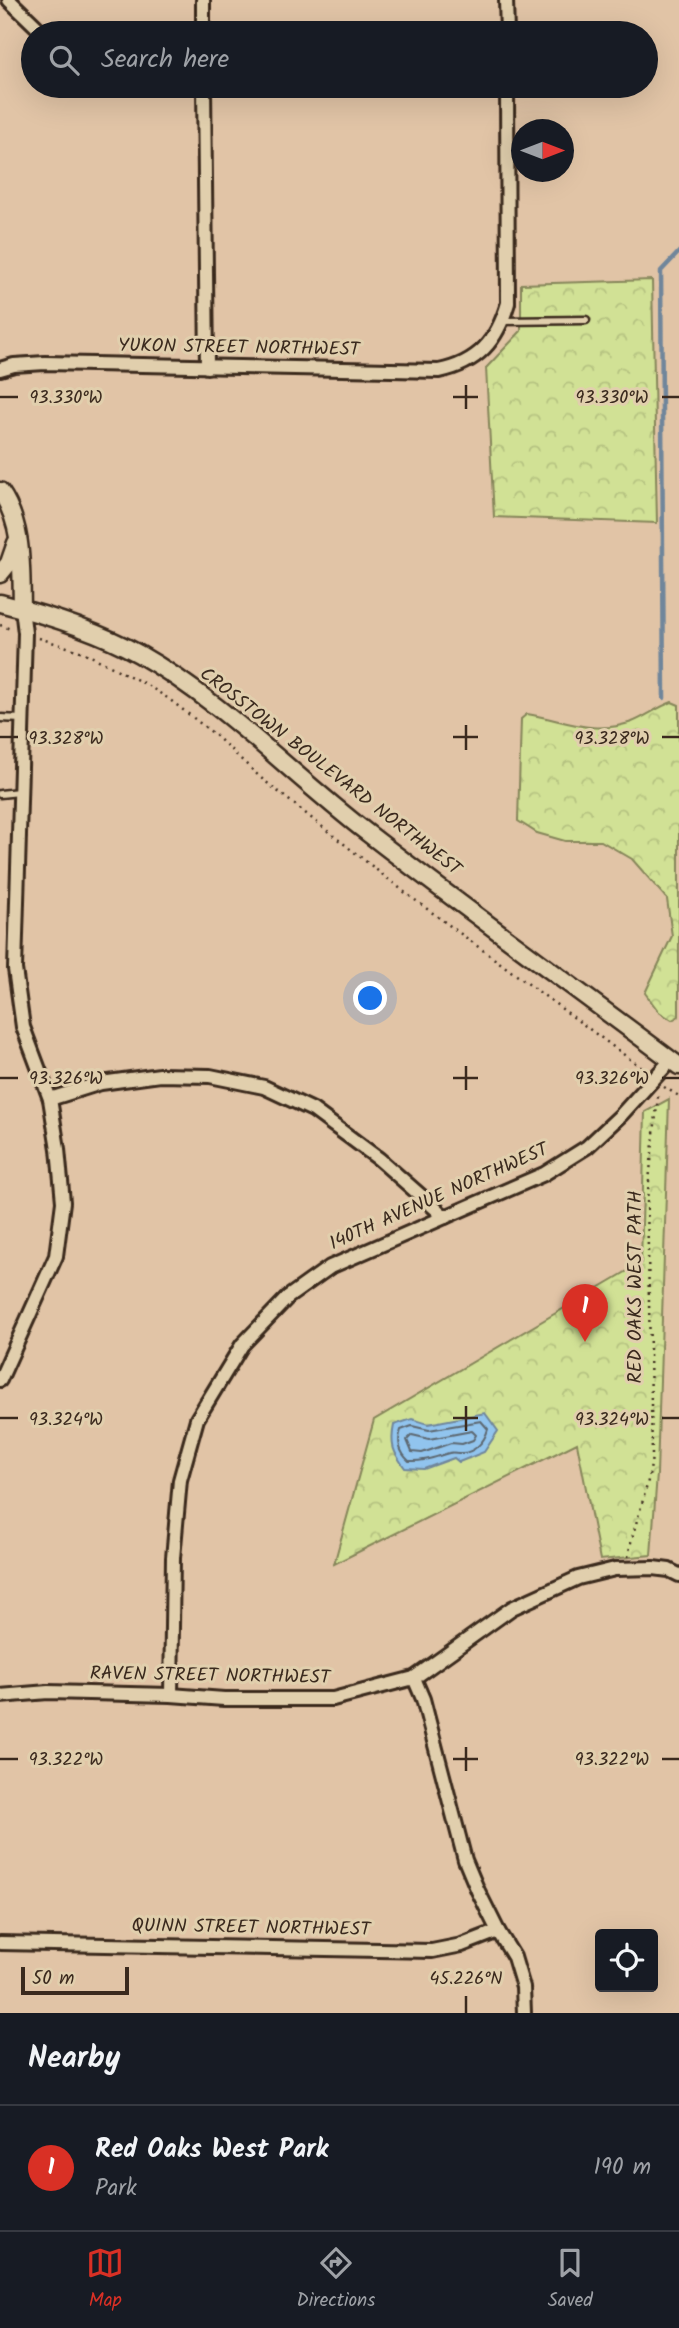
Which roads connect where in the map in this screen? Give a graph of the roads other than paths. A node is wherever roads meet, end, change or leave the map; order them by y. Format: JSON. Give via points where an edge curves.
{"nodes":[{"id":1,"x":9,"y":0,"type":"edge"},
{"id":2,"x":203,"y":0,"type":"edge"},
{"id":3,"x":506,"y":0,"type":"edge"},
{"id":4,"x":31,"y":21,"type":"edge"},
{"id":5,"x":203,"y":21,"type":"edge"},
{"id":6,"x":507,"y":21,"type":"edge"},
{"id":7,"x":204,"y":98,"type":"edge"},
{"id":8,"x":507,"y":98,"type":"edge"},
{"id":9,"x":586,"y":320,"type":"dead end"},
{"id":10,"x":503,"y":321,"type":"junction"},
{"id":11,"x":207,"y":367,"type":"junction"},
{"id":12,"x":0,"y":369,"type":"edge"},
{"id":13,"x":0,"y":491,"type":"edge"},
{"id":14,"x":18,"y":537,"type":"junction"},
{"id":15,"x":0,"y":574,"type":"edge"},
{"id":16,"x":0,"y":603,"type":"edge"},
{"id":17,"x":22,"y":608,"type":"junction"},
{"id":18,"x":0,"y":718,"type":"edge"},
{"id":19,"x":22,"y":719,"type":"junction"},
{"id":20,"x":19,"y":792,"type":"junction"},
{"id":21,"x":0,"y":794,"type":"edge"},
{"id":22,"x":675,"y":1063,"type":"edge"},
{"id":23,"x":50,"y":1099,"type":"junction"},
{"id":24,"x":446,"y":1217,"type":"junction"},
{"id":25,"x":0,"y":1380,"type":"edge"},
{"id":26,"x":679,"y":1575,"type":"edge"},
{"id":27,"x":414,"y":1678,"type":"junction"},
{"id":28,"x":171,"y":1695,"type":"junction"},
{"id":29,"x":0,"y":1696,"type":"edge"},
{"id":30,"x":498,"y":1931,"type":"junction"},
{"id":31,"x":0,"y":1943,"type":"edge"},
{"id":32,"x":524,"y":2013,"type":"edge"}],
"edges":[{"from":1,"to":4,"type":"street"},
{"from":2,"to":5,"type":"street"},
{"from":3,"to":6,"type":"street"},
{"from":7,"to":11,"type":"street"},
{"from":8,"to":10,"type":"street","via":[[509,267]]},
{"from":9,"to":10,"type":"lane"},
{"from":10,"to":11,"type":"street","name":"YUKON STREET NORTHWEST","via":[[475,358],[439,371]]},
{"from":11,"to":12,"type":"street","name":"YUKON STREET NORTHWEST","via":[[45,363]]},
{"from":13,"to":14,"type":"street"},
{"from":14,"to":15,"type":"street"},
{"from":14,"to":17,"type":"street"},
{"from":16,"to":17,"type":"street","name":"CROSSTOWN BOULEVARD NORTHWEST"},
{"from":17,"to":19,"type":"street"},
{"from":17,"to":22,"type":"street","name":"CROSSTOWN BOULEVARD NORTHWEST","via":[[117,643],[175,677],[361,828]]},
{"from":18,"to":19,"type":"lane"},
{"from":19,"to":20,"type":"street"},
{"from":20,"to":21,"type":"lane"},
{"from":20,"to":23,"type":"street","via":[[15,969],[23,1027]]},
{"from":22,"to":24,"type":"street","name":"140TH AVENUE NORTHWEST","via":[[587,1147],[544,1174]]},
{"from":23,"to":24,"type":"street","via":[[101,1083],[160,1074],[210,1076],[264,1087],[313,1111],[379,1159]]},
{"from":23,"to":25,"type":"street","via":[[63,1202],[56,1255]]},
{"from":24,"to":28,"type":"street","name":"140TH AVENUE NORTHWEST","via":[[330,1267],[288,1297],[242,1345],[197,1419],[180,1480],[173,1558]]},
{"from":26,"to":27,"type":"street","name":"RAVEN STREET NORTHWEST","via":[[661,1569],[626,1569],[578,1578],[512,1608]]},
{"from":27,"to":28,"type":"street","name":"RAVEN STREET NORTHWEST","via":[[333,1699]]},
{"from":27,"to":30,"type":"street","via":[[465,1860]]},
{"from":28,"to":29,"type":"street","name":"RAVEN STREET NORTHWEST","via":[[48,1692]]},
{"from":30,"to":31,"type":"street","name":"QUINN STREET NORTHWEST","via":[[432,1951]]},
{"from":30,"to":32,"type":"street","via":[[514,1957],[523,1987]]}]}
